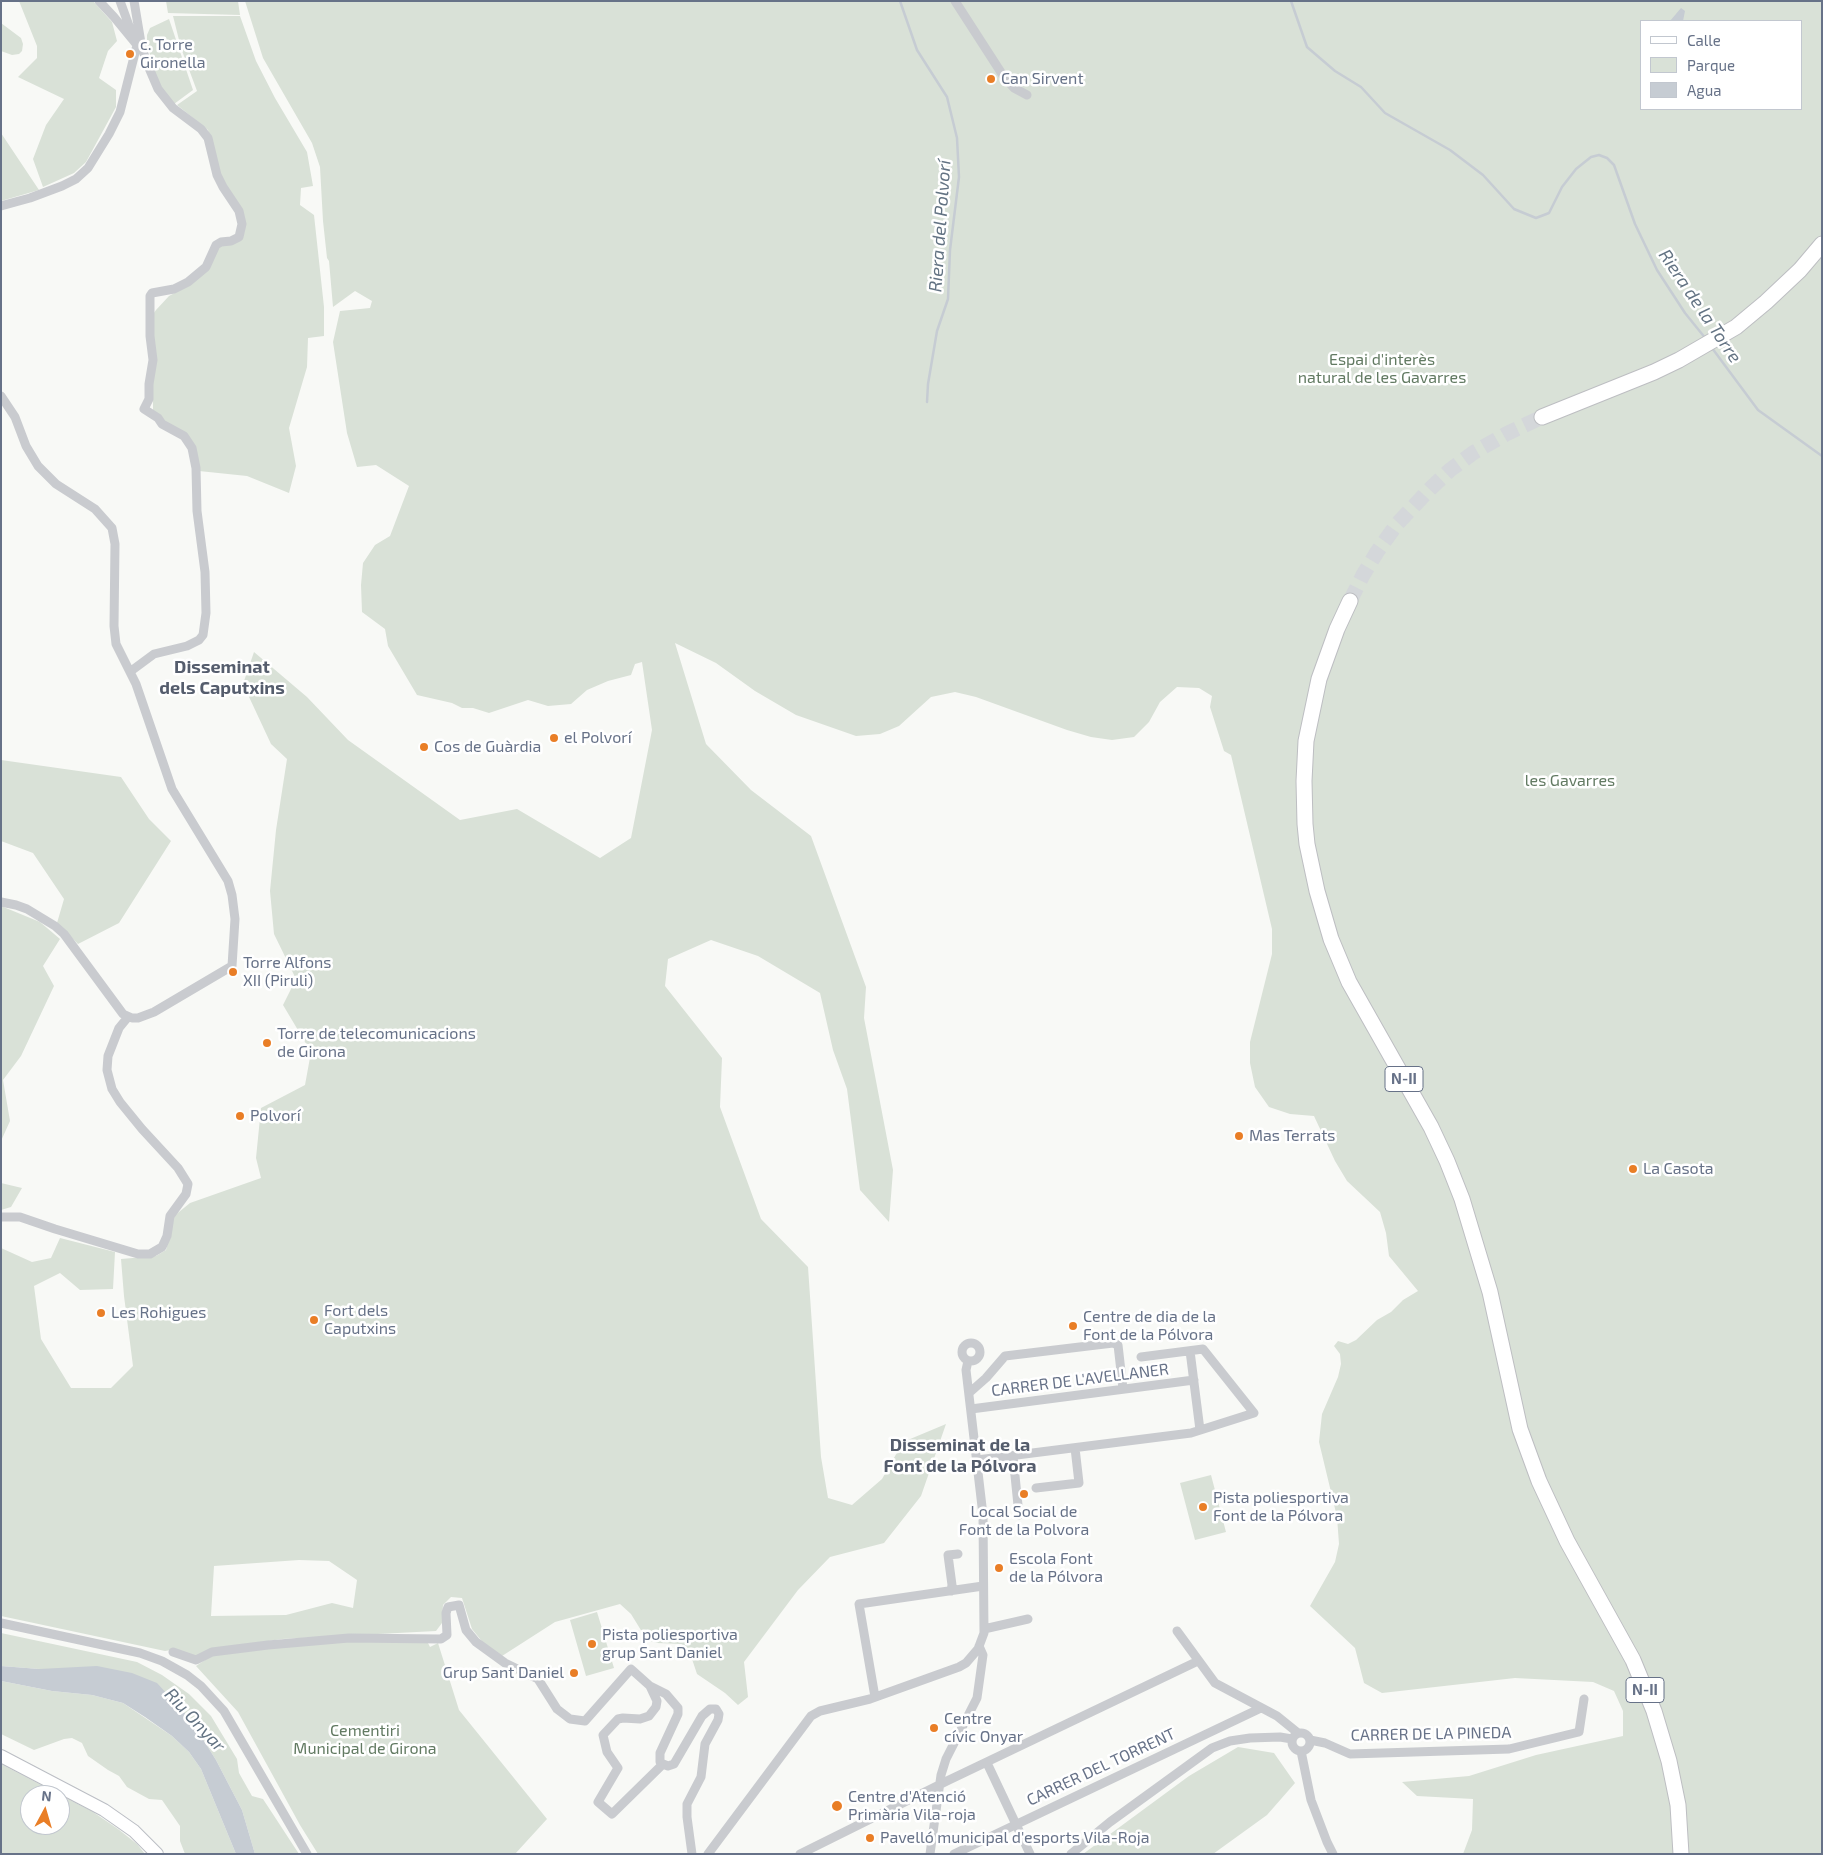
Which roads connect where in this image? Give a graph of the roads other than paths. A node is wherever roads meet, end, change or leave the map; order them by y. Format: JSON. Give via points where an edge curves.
{"nodes":[{"id":1,"x":99,"y":1,"type":"edge"},
{"id":2,"x":120,"y":1,"type":"edge"},
{"id":3,"x":134,"y":1,"type":"edge"},
{"id":4,"x":955,"y":1,"type":"edge"},
{"id":5,"x":139,"y":44,"type":"junction"},
{"id":6,"x":1027,"y":95,"type":"dead end"},
{"id":7,"x":1,"y":206,"type":"edge"},
{"id":8,"x":1822,"y":244,"type":"edge"},
{"id":9,"x":1,"y":396,"type":"edge"},
{"id":10,"x":1542,"y":417,"type":"tunnel mouth"},
{"id":11,"x":1350,"y":601,"type":"tunnel mouth"},
{"id":12,"x":131,"y":671,"type":"junction"},
{"id":13,"x":1,"y":902,"type":"edge"},
{"id":14,"x":128,"y":1017,"type":"junction"},
{"id":15,"x":1,"y":1217,"type":"edge"},
{"id":16,"x":1190,"y":1351,"type":"junction"},
{"id":17,"x":1140,"y":1357,"type":"dead end"},
{"id":18,"x":968,"y":1361,"type":"dead end"},
{"id":19,"x":1194,"y":1380,"type":"junction"},
{"id":20,"x":1123,"y":1389,"type":"junction"},
{"id":21,"x":969,"y":1393,"type":"junction"},
{"id":22,"x":971,"y":1408,"type":"junction"},
{"id":23,"x":1200,"y":1430,"type":"junction"},
{"id":24,"x":1075,"y":1448,"type":"junction"},
{"id":25,"x":1013,"y":1456,"type":"junction"},
{"id":26,"x":977,"y":1460,"type":"junction"},
{"id":27,"x":1036,"y":1488,"type":"dead end"},
{"id":28,"x":1019,"y":1515,"type":"dead end"},
{"id":29,"x":958,"y":1554,"type":"dead end"},
{"id":30,"x":983,"y":1586,"type":"junction"},
{"id":31,"x":951,"y":1591,"type":"junction"},
{"id":32,"x":1028,"y":1619,"type":"dead end"},
{"id":33,"x":1,"y":1623,"type":"edge"},
{"id":34,"x":984,"y":1629,"type":"junction"},
{"id":35,"x":1177,"y":1631,"type":"dead end"},
{"id":36,"x":980,"y":1646,"type":"junction"},
{"id":37,"x":173,"y":1652,"type":"dead end"},
{"id":38,"x":1198,"y":1661,"type":"junction"},
{"id":39,"x":650,"y":1686,"type":"junction"},
{"id":40,"x":875,"y":1697,"type":"junction"},
{"id":41,"x":1584,"y":1699,"type":"dead end"},
{"id":42,"x":1261,"y":1708,"type":"junction"},
{"id":43,"x":1295,"y":1736,"type":"junction"},
{"id":44,"x":1310,"y":1740,"type":"junction"},
{"id":45,"x":1301,"y":1751,"type":"junction"},
{"id":46,"x":1,"y":1756,"type":"edge"},
{"id":47,"x":987,"y":1763,"type":"junction"},
{"id":48,"x":663,"y":1764,"type":"junction"},
{"id":49,"x":940,"y":1785,"type":"junction"},
{"id":50,"x":1016,"y":1824,"type":"junction"},
{"id":51,"x":157,"y":1854,"type":"edge"},
{"id":52,"x":307,"y":1854,"type":"edge"},
{"id":53,"x":692,"y":1854,"type":"edge"},
{"id":54,"x":708,"y":1854,"type":"edge"},
{"id":55,"x":800,"y":1854,"type":"edge"},
{"id":56,"x":930,"y":1854,"type":"edge"},
{"id":57,"x":954,"y":1854,"type":"edge"},
{"id":58,"x":1030,"y":1854,"type":"edge"},
{"id":59,"x":1071,"y":1854,"type":"edge"},
{"id":60,"x":1333,"y":1854,"type":"edge"},
{"id":61,"x":1681,"y":1854,"type":"edge"}],
"edges":[{"from":1,"to":5,"type":"street"},
{"from":2,"to":5,"type":"street"},
{"from":3,"to":5,"type":"street"},
{"from":4,"to":6,"type":"street","via":[[1004,77]]},
{"from":5,"to":7,"type":"street","via":[[120,112],[88,168],[62,186]]},
{"from":5,"to":12,"type":"street","via":[[161,94],[208,138],[217,175],[239,211],[242,224],[239,237],[216,245],[206,267],[188,282],[150,296],[153,360],[149,399],[144,409],[184,436],[192,448],[206,613],[203,635],[199,640],[154,654]]},
{"from":8,"to":10,"type":"highway","via":[[1800,270],[1752,314],[1717,338],[1654,372]]},
{"from":9,"to":12,"type":"street","via":[[15,417],[38,466],[56,484],[96,508],[112,528],[115,544],[115,636],[119,651]]},
{"from":11,"to":61,"type":"highway","number":"N-II","via":[[1319,679],[1306,741],[1304,816],[1316,891],[1349,982],[1431,1127],[1462,1199],[1490,1292],[1520,1428],[1536,1475],[1567,1541],[1633,1660],[1654,1711],[1678,1805]]},
{"from":12,"to":14,"type":"street","via":[[172,789],[229,883],[235,922],[232,966],[154,1012],[138,1018]]},
{"from":13,"to":14,"type":"street","via":[[16,904],[64,934]]},
{"from":14,"to":15,"type":"street","via":[[119,1028],[108,1056],[107,1070],[112,1089],[188,1184],[186,1194],[170,1216],[162,1247],[150,1254],[138,1254],[20,1217]]},
{"from":16,"to":17,"type":"street"},
{"from":16,"to":19,"type":"street"},
{"from":16,"to":23,"type":"street","via":[[1203,1349],[1254,1413]]},
{"from":18,"to":21,"type":"street"},
{"from":19,"to":20,"type":"street","name":"CARRER DE L'AVELLANER"},
{"from":19,"to":23,"type":"street"},
{"from":20,"to":21,"type":"street","via":[[1118,1345],[1113,1344],[1005,1356]]},
{"from":20,"to":22,"type":"street","name":"CARRER DE L'AVELLANER"},
{"from":21,"to":22,"type":"street"},
{"from":22,"to":26,"type":"street"},
{"from":23,"to":24,"type":"street"},
{"from":24,"to":25,"type":"street"},
{"from":24,"to":27,"type":"street","via":[[1079,1482]]},
{"from":25,"to":26,"type":"street"},
{"from":25,"to":28,"type":"street"},
{"from":26,"to":30,"type":"street","via":[[983,1515]]},
{"from":29,"to":31,"type":"street","via":[[948,1555]]},
{"from":30,"to":31,"type":"street"},
{"from":30,"to":34,"type":"street"},
{"from":31,"to":40,"type":"street","via":[[859,1604]]},
{"from":32,"to":34,"type":"street"},
{"from":33,"to":52,"type":"street","via":[[149,1656],[187,1675],[224,1711]]},
{"from":34,"to":36,"type":"street"},
{"from":35,"to":38,"type":"street"},
{"from":36,"to":40,"type":"street","via":[[959,1667]]},
{"from":36,"to":49,"type":"street","via":[[983,1655],[977,1698],[946,1759]]},
{"from":37,"to":39,"type":"street","via":[[196,1660],[212,1652],[349,1638],[441,1639],[448,1635],[448,1607],[459,1605],[466,1630],[476,1642],[505,1663],[538,1679],[557,1709],[570,1719],[585,1721],[631,1669]]},
{"from":38,"to":42,"type":"street","via":[[1215,1683]]},
{"from":38,"to":47,"type":"street"},
{"from":39,"to":48,"type":"street","via":[[666,1694],[678,1708],[660,1753]]},
{"from":39,"to":48,"type":"street","via":[[657,1701],[649,1716],[618,1719],[603,1735],[607,1752],[618,1768],[598,1802],[612,1814]]},
{"from":40,"to":54,"type":"street","via":[[811,1716]]},
{"from":41,"to":44,"type":"street","name":"CARRER DE LA PINEDA","via":[[1579,1732],[1509,1749],[1350,1754]]},
{"from":42,"to":43,"type":"street","via":[[1277,1716]]},
{"from":42,"to":50,"type":"street","name":"CARRER DEL TORRENT"},
{"from":43,"to":44,"type":"street","via":[[1307,1735]]},
{"from":43,"to":45,"type":"street","via":[[1293,1747]]},
{"from":43,"to":59,"type":"street","via":[[1250,1738],[1212,1748]]},
{"from":44,"to":45,"type":"street","via":[[1307,1749]]},
{"from":45,"to":60,"type":"street","via":[[1311,1800]]},
{"from":46,"to":51,"type":"main road","via":[[104,1810],[134,1831]]},
{"from":47,"to":49,"type":"street"},
{"from":47,"to":50,"type":"street"},
{"from":48,"to":53,"type":"street","via":[[674,1764],[702,1716],[710,1709],[716,1710],[718,1720],[705,1744],[701,1777],[687,1804]]},
{"from":49,"to":55,"type":"street"},
{"from":49,"to":56,"type":"street"},
{"from":50,"to":57,"type":"street","name":"CARRER DEL TORRENT"},
{"from":50,"to":58,"type":"street"}]}
